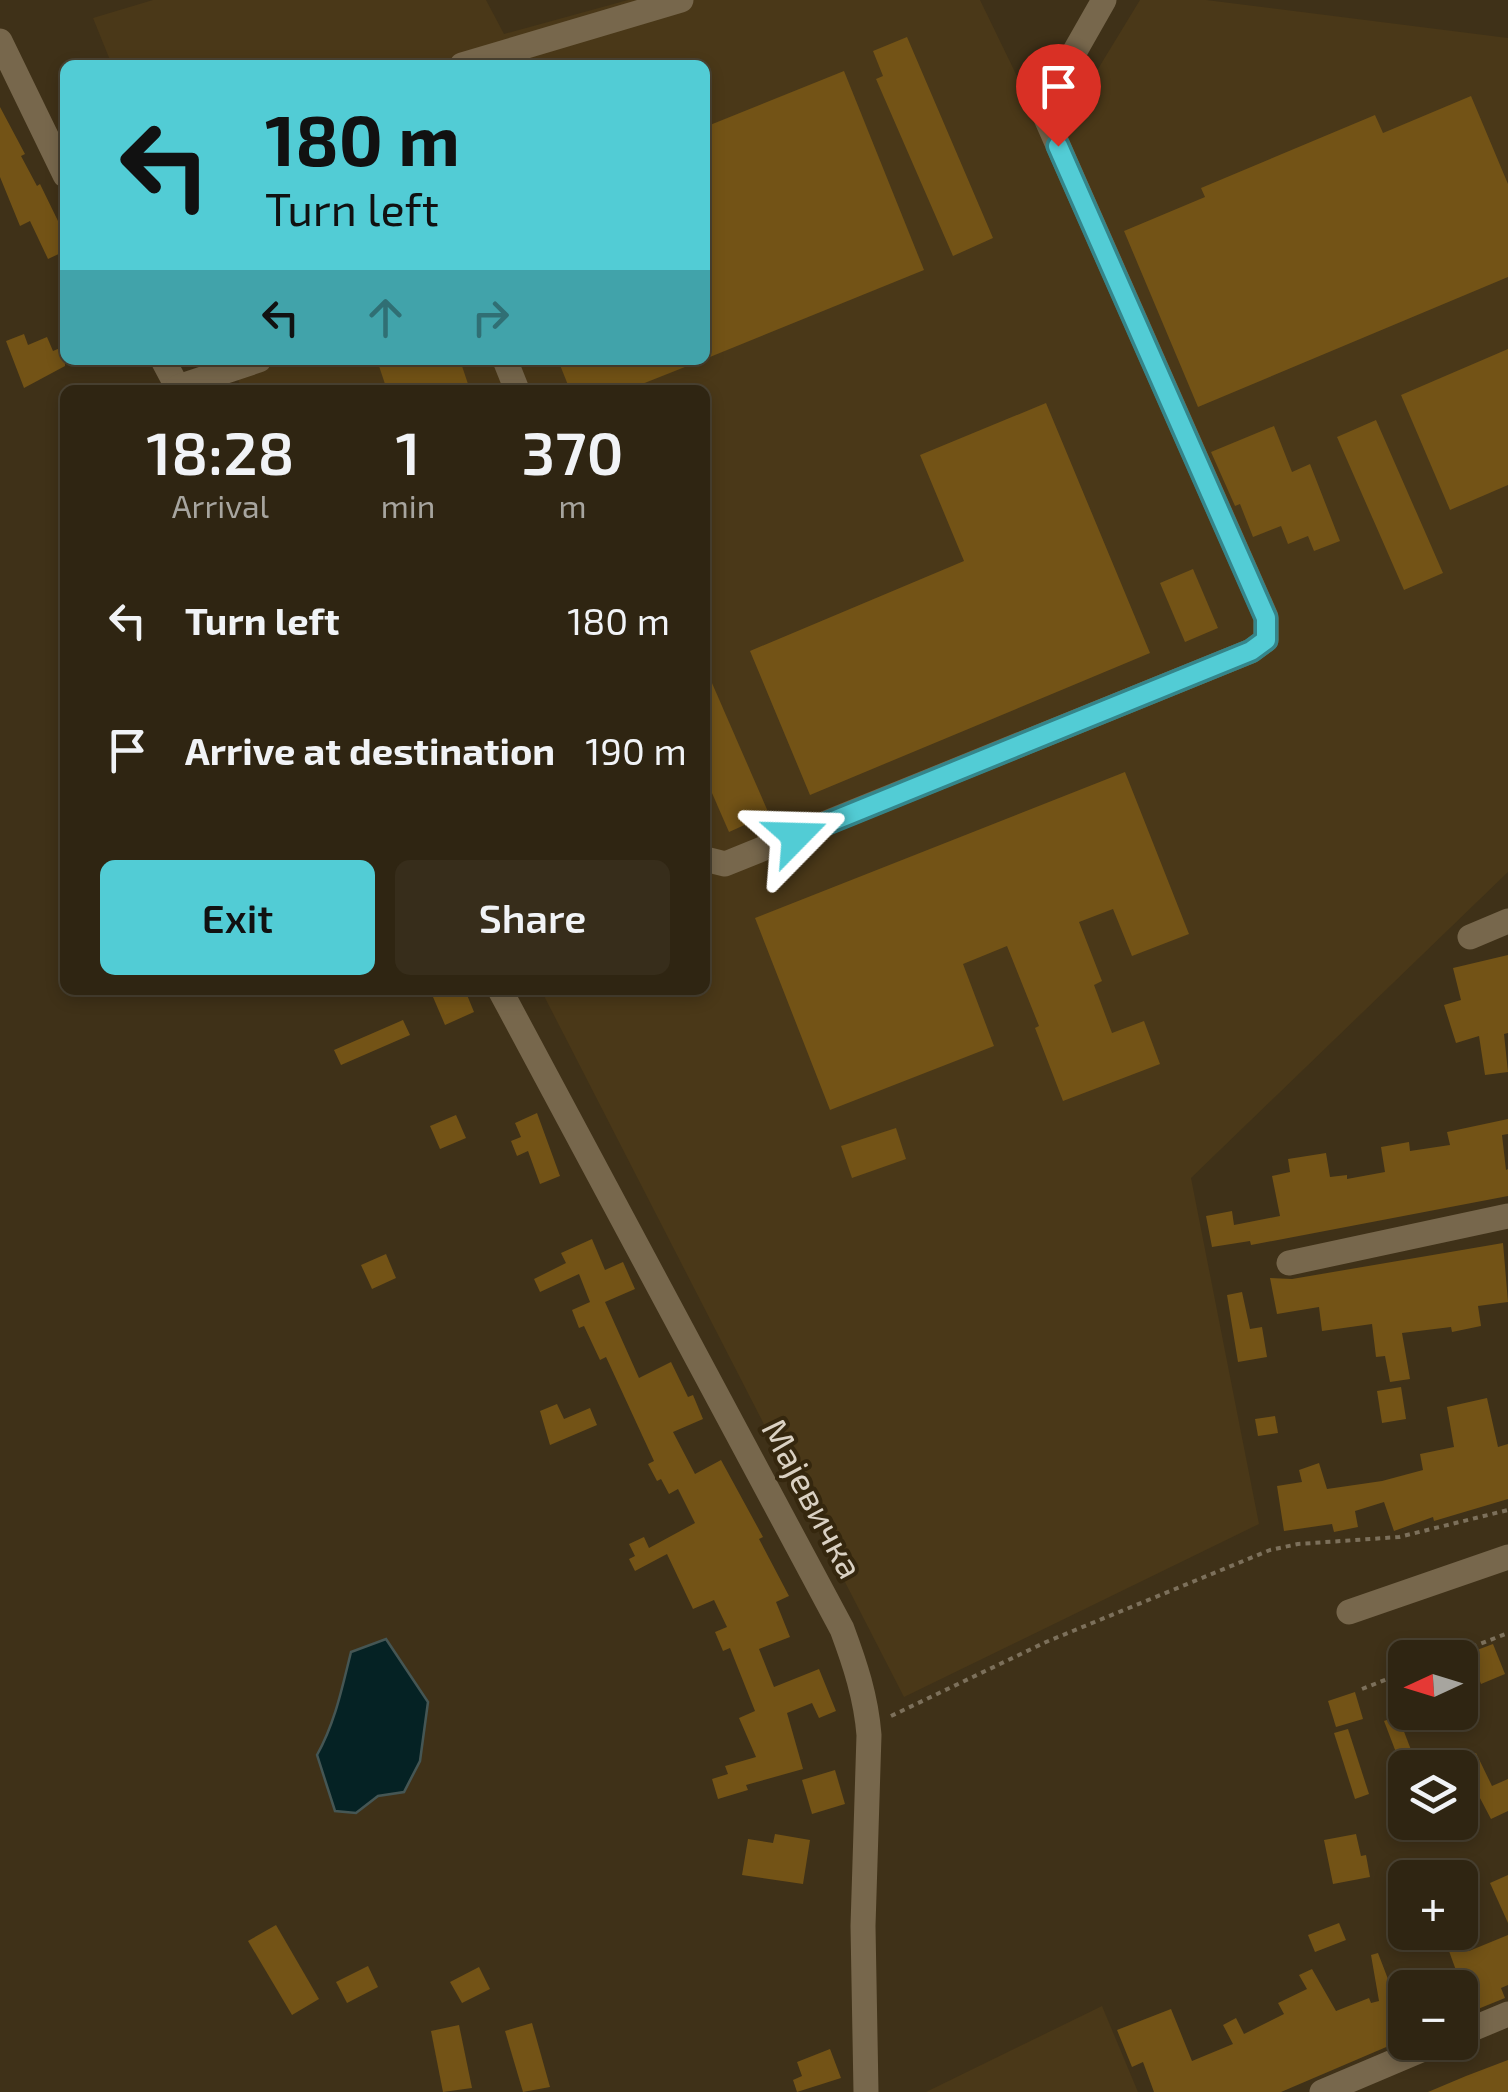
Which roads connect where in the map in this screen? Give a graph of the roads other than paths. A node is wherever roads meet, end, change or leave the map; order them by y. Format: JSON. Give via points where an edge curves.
{"nodes":[{"id":1,"x":681,"y":0,"type":"edge"},
{"id":2,"x":1104,"y":0,"type":"edge"},
{"id":3,"x":0,"y":41,"type":"edge"},
{"id":4,"x":479,"y":60,"type":"edge"},
{"id":5,"x":60,"y":165,"type":"edge"},
{"id":6,"x":245,"y":365,"type":"edge"},
{"id":7,"x":189,"y":385,"type":"edge"},
{"id":8,"x":710,"y":860,"type":"edge"},
{"id":9,"x":1508,"y":921,"type":"edge"},
{"id":10,"x":1470,"y":937,"type":"dead end"},
{"id":11,"x":503,"y":995,"type":"edge"},
{"id":12,"x":1508,"y":1216,"type":"edge"},
{"id":13,"x":1289,"y":1262,"type":"dead end"},
{"id":14,"x":1508,"y":1557,"type":"edge"},
{"id":15,"x":1350,"y":1612,"type":"dead end"},
{"id":16,"x":1508,"y":2014,"type":"edge"},
{"id":17,"x":1478,"y":2026,"type":"edge"},
{"id":18,"x":1398,"y":2060,"type":"edge"},
{"id":19,"x":866,"y":2092,"type":"edge"},
{"id":20,"x":1322,"y":2092,"type":"edge"}],
"edges":[{"from":1,"to":4,"type":"street"},
{"from":2,"to":8,"type":"street","via":[[1042,110],[1266,618],[1266,640],[725,864]]},
{"from":3,"to":5,"type":"street"},
{"from":6,"to":7,"type":"street"},
{"from":9,"to":10,"type":"street"},
{"from":11,"to":19,"type":"street","name":"Мајевичка","via":[[842,1629],[862,1684],[868,1726]]},
{"from":12,"to":13,"type":"street"},
{"from":14,"to":15,"type":"street"},
{"from":16,"to":17,"type":"street"},
{"from":18,"to":20,"type":"street"}]}
